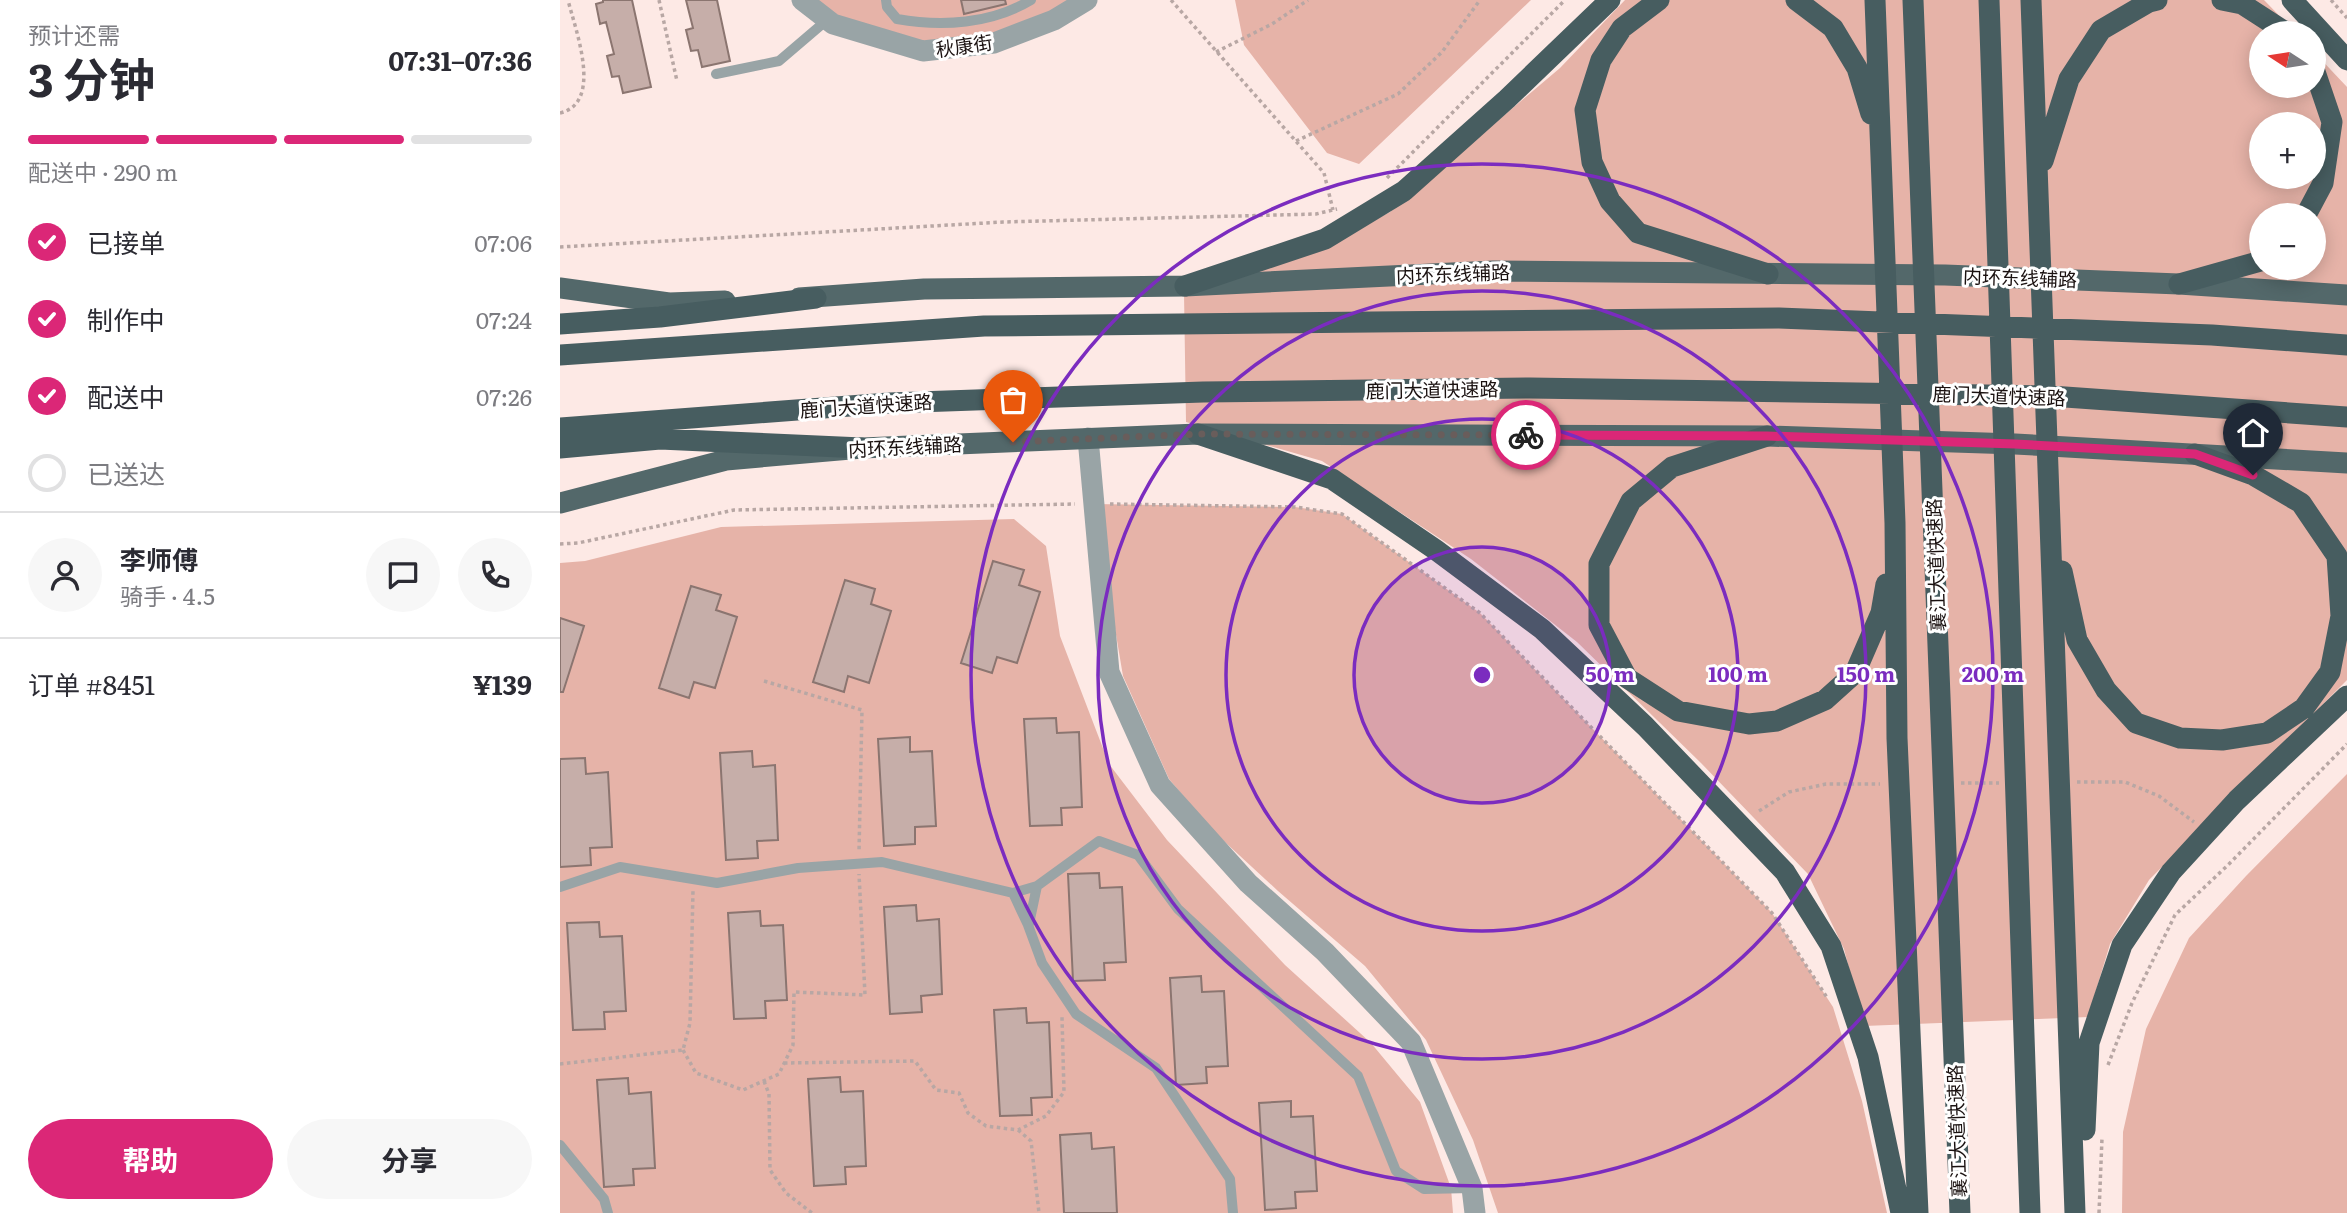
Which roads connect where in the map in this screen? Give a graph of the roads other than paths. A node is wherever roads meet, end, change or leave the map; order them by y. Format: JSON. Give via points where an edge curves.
{"nodes":[{"id":1,"x":802,"y":0,"type":"edge"},
{"id":2,"x":886,"y":0,"type":"edge"},
{"id":3,"x":1031,"y":0,"type":"edge"},
{"id":4,"x":1087,"y":0,"type":"edge"},
{"id":5,"x":1610,"y":0,"type":"edge"},
{"id":6,"x":1659,"y":0,"type":"edge"},
{"id":7,"x":1796,"y":0,"type":"edge"},
{"id":8,"x":1875,"y":0,"type":"edge"},
{"id":9,"x":1913,"y":0,"type":"edge"},
{"id":10,"x":1989,"y":0,"type":"edge"},
{"id":11,"x":2031,"y":0,"type":"edge"},
{"id":12,"x":2157,"y":0,"type":"edge"},
{"id":13,"x":2222,"y":0,"type":"edge"},
{"id":14,"x":2292,"y":0,"type":"edge"},
{"id":15,"x":827,"y":19,"type":"junction"},
{"id":16,"x":2268,"y":21,"type":"edge"},
{"id":17,"x":2347,"y":60,"type":"edge"},
{"id":18,"x":716,"y":74,"type":"dead end"},
{"id":19,"x":2324,"y":98,"type":"edge"},
{"id":20,"x":1880,"y":143,"type":"junction"},
{"id":21,"x":2039,"y":176,"type":"junction"},
{"id":22,"x":2312,"y":203,"type":"edge"},
{"id":23,"x":2249,"y":264,"type":"edge"},
{"id":24,"x":1769,"y":274,"type":"junction"},
{"id":25,"x":2179,"y":284,"type":"junction"},
{"id":26,"x":1185,"y":286,"type":"junction"},
{"id":27,"x":560,"y":288,"type":"edge"},
{"id":28,"x":2347,"y":295,"type":"edge"},
{"id":29,"x":816,"y":298,"type":"junction"},
{"id":30,"x":560,"y":324,"type":"edge"},
{"id":31,"x":2347,"y":345,"type":"edge"},
{"id":32,"x":560,"y":355,"type":"edge"},
{"id":33,"x":2347,"y":417,"type":"edge"},
{"id":34,"x":560,"y":428,"type":"edge"},
{"id":35,"x":1198,"y":434,"type":"junction"},
{"id":36,"x":1767,"y":436,"type":"junction"},
{"id":37,"x":1088,"y":438,"type":"junction"},
{"id":38,"x":560,"y":448,"type":"edge"},
{"id":39,"x":862,"y":449,"type":"junction"},
{"id":40,"x":2195,"y":454,"type":"junction"},
{"id":41,"x":2347,"y":463,"type":"edge"},
{"id":42,"x":560,"y":503,"type":"edge"},
{"id":43,"x":2049,"y":516,"type":"junction"},
{"id":44,"x":1895,"y":523,"type":"junction"},
{"id":45,"x":2347,"y":696,"type":"edge"},
{"id":46,"x":1037,"y":886,"type":"junction"},
{"id":47,"x":560,"y":887,"type":"edge"},
{"id":48,"x":1013,"y":892,"type":"junction"},
{"id":49,"x":1028,"y":925,"type":"junction"},
{"id":50,"x":560,"y":1145,"type":"edge"},
{"id":51,"x":1472,"y":1188,"type":"junction"},
{"id":52,"x":608,"y":1213,"type":"edge"},
{"id":53,"x":1233,"y":1213,"type":"edge"},
{"id":54,"x":1475,"y":1213,"type":"edge"},
{"id":55,"x":1901,"y":1213,"type":"edge"},
{"id":56,"x":1918,"y":1213,"type":"edge"},
{"id":57,"x":1959,"y":1213,"type":"edge"},
{"id":58,"x":2030,"y":1213,"type":"edge"},
{"id":59,"x":2075,"y":1213,"type":"edge"},
{"id":60,"x":2082,"y":1213,"type":"edge"}],
"edges":[{"from":1,"to":15,"type":"street","name":"秋康街"},
{"from":2,"to":3,"type":"lane","via":[[897,19],[918,22],[981,21]]},
{"from":4,"to":15,"type":"street","name":"秋康街","via":[[1054,20],[994,43],[923,51]]},
{"from":5,"to":26,"type":"highway","via":[[1404,191],[1325,239]]},
{"from":6,"to":24,"type":"highway","via":[[1622,29],[1601,60],[1585,110],[1592,162],[1610,201],[1638,233]]},
{"from":7,"to":20,"type":"highway","via":[[1833,28],[1857,68]]},
{"from":8,"to":20,"type":"highway"},
{"from":9,"to":57,"type":"highway","name":"襄江大道快速路"},
{"from":10,"to":58,"type":"highway"},
{"from":11,"to":21,"type":"highway"},
{"from":12,"to":21,"type":"highway","via":[[2101,30],[2069,79]]},
{"from":13,"to":16,"type":"highway","via":[[2242,4]]},
{"from":14,"to":17,"type":"highway"},
{"from":15,"to":18,"type":"lane","via":[[779,61]]},
{"from":19,"to":22,"type":"highway","via":[[2332,122],[2323,183]]},
{"from":20,"to":44,"type":"highway"},
{"from":21,"to":43,"type":"highway"},
{"from":23,"to":25,"type":"highway"},
{"from":24,"to":25,"type":"main road","name":"内环东线辅路"},
{"from":24,"to":26,"type":"main road","name":"内环东线辅路","via":[[1493,271]]},
{"from":25,"to":28,"type":"main road","name":"内环东线辅路"},
{"from":26,"to":29,"type":"main road","name":"内环东线辅路","via":[[924,289]]},
{"from":27,"to":29,"type":"main road","name":"内环东线辅路","via":[[669,303]]},
{"from":29,"to":30,"type":"highway"},
{"from":31,"to":32,"type":"highway","via":[[2212,335],[1779,318],[984,326]]},
{"from":33,"to":34,"type":"highway","name":"鹿门大道快速路","via":[[2052,396],[1530,388],[1203,392],[890,403]]},
{"from":35,"to":36,"type":"main road","name":"内环东线辅路"},
{"from":35,"to":37,"type":"main road","name":"内环东线辅路"},
{"from":35,"to":55,"type":"highway","via":[[1332,479],[1542,629],[1645,726],[1784,872],[1836,958],[1868,1057]]},
{"from":36,"to":40,"type":"main road","name":"内环东线辅路"},
{"from":36,"to":44,"type":"highway","via":[[1672,467],[1632,501],[1599,564],[1599,625],[1627,678],[1678,711],[1749,724],[1777,721],[1825,700],[1855,673],[1881,613]]},
{"from":37,"to":39,"type":"main road","name":"内环东线辅路"},
{"from":37,"to":51,"type":"street","via":[[1109,672],[1160,785],[1248,883],[1325,952],[1411,1042]]},
{"from":38,"to":39,"type":"highway","via":[[660,439]]},
{"from":39,"to":42,"type":"main road","name":"内环东线辅路","via":[[726,460]]},
{"from":40,"to":41,"type":"main road","name":"内环东线辅路"},
{"from":40,"to":43,"type":"highway","via":[[2253,475],[2301,503],[2337,556],[2341,616],[2330,672],[2304,708],[2267,733],[2222,740],[2180,738],[2136,723],[2106,690],[2077,640]]},
{"from":43,"to":59,"type":"highway"},
{"from":44,"to":56,"type":"highway","via":[[1897,738]]},
{"from":45,"to":60,"type":"highway","via":[[2237,800],[2171,872],[2122,945],[2088,1043]]},
{"from":46,"to":48,"type":"lane"},
{"from":46,"to":49,"type":"lane"},
{"from":46,"to":51,"type":"lane","via":[[1099,841],[1138,855],[1178,909],[1358,1076],[1396,1171],[1423,1189]]},
{"from":47,"to":48,"type":"lane","via":[[620,867],[717,883],[798,868],[882,862]]},
{"from":48,"to":49,"type":"lane"},
{"from":49,"to":53,"type":"lane","via":[[1042,963],[1076,1014],[1156,1068],[1230,1179]]},
{"from":50,"to":52,"type":"lane","via":[[604,1199]]},
{"from":51,"to":54,"type":"street"}]}
